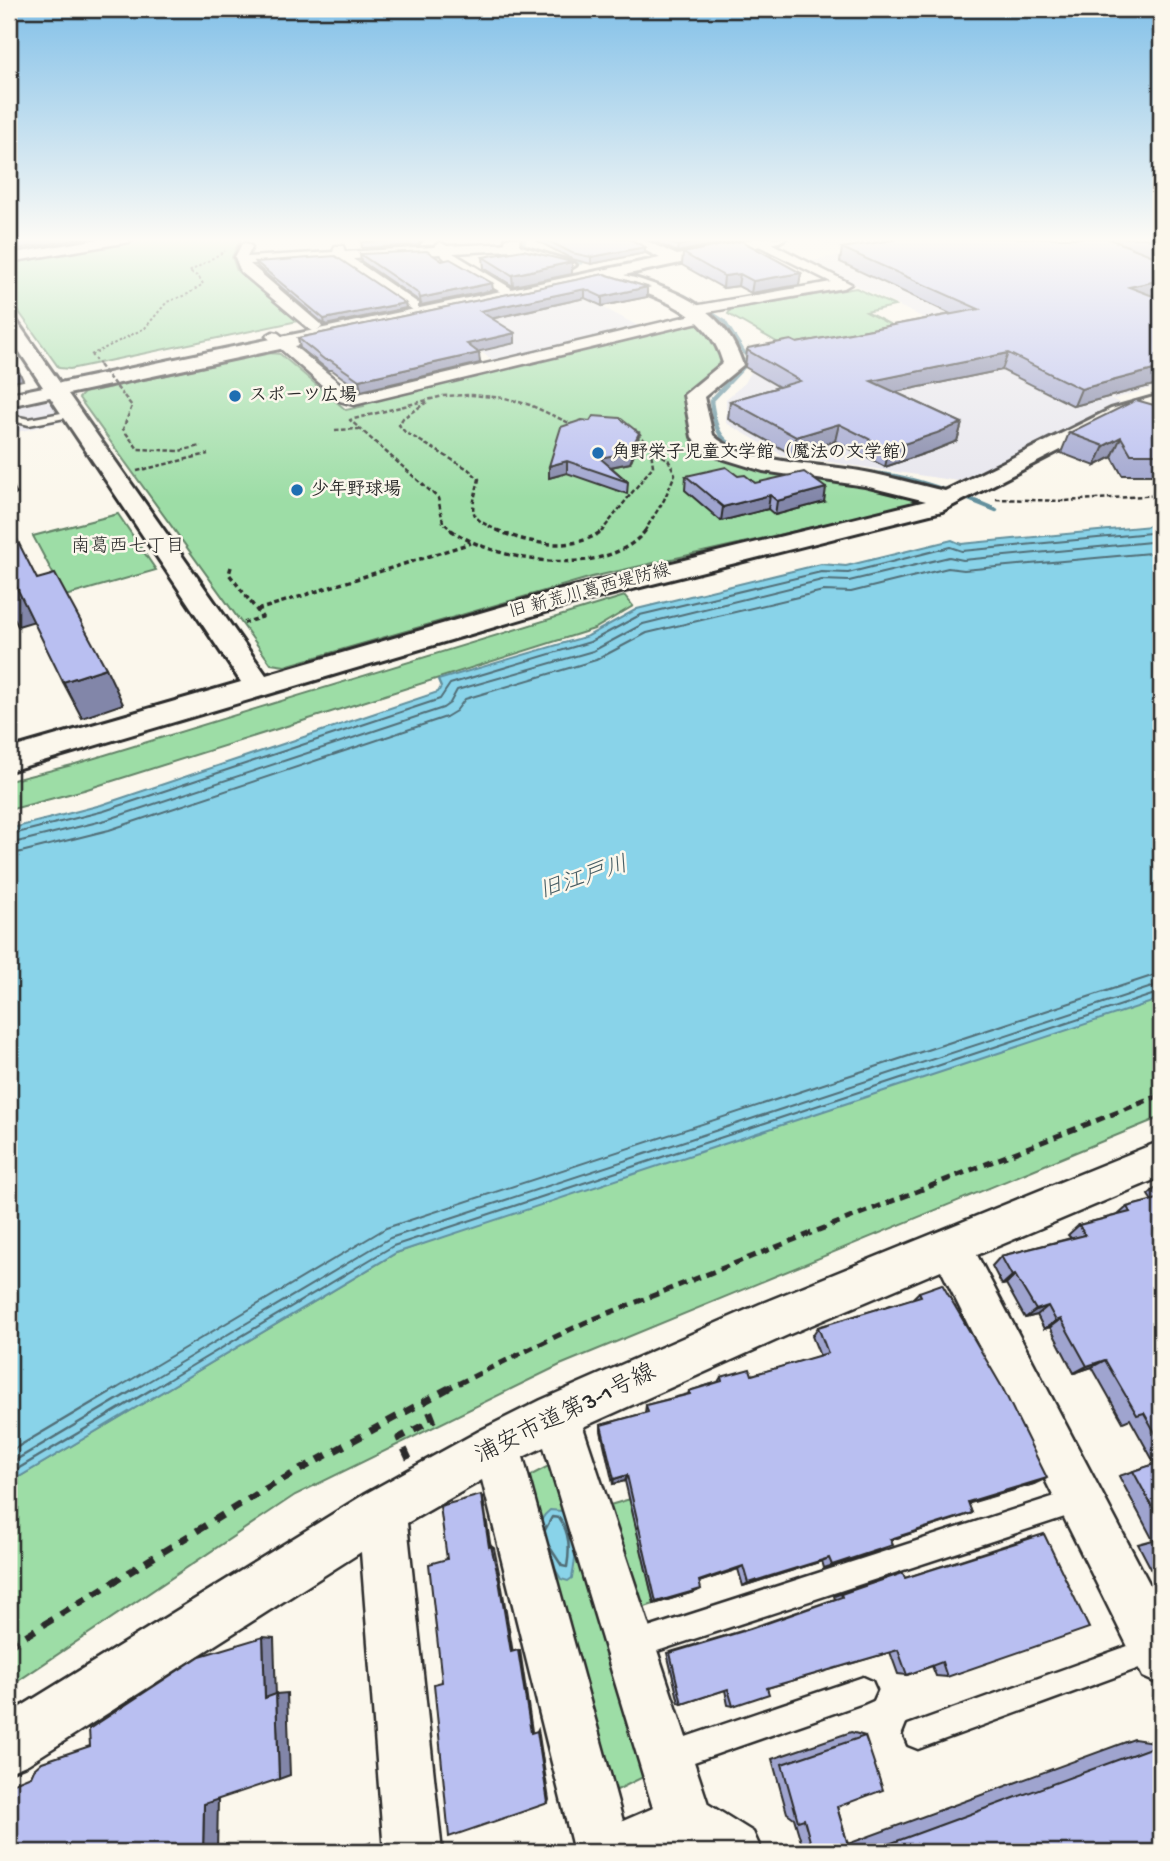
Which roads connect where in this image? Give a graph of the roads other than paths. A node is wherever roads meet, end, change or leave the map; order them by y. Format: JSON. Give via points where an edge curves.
{"nodes":[{"id":1,"x":10,"y":325,"type":"edge"},
{"id":2,"x":312,"y":325,"type":"edge"},
{"id":3,"x":325,"y":325,"type":"edge"},
{"id":4,"x":343,"y":325,"type":"edge"},
{"id":5,"x":655,"y":325,"type":"edge"},
{"id":6,"x":711,"y":325,"type":"edge"},
{"id":7,"x":315,"y":327,"type":"junction"},
{"id":8,"x":276,"y":339,"type":"junction"},
{"id":9,"x":16,"y":348,"type":"edge"},
{"id":10,"x":53,"y":386,"type":"junction"},
{"id":11,"x":9,"y":391,"type":"edge"},
{"id":12,"x":9,"y":400,"type":"edge"},
{"id":13,"x":1161,"y":401,"type":"edge"},
{"id":14,"x":72,"y":414,"type":"junction"},
{"id":15,"x":9,"y":418,"type":"edge"},
{"id":16,"x":947,"y":499,"type":"junction"},
{"id":17,"x":259,"y":687,"type":"junction"},
{"id":18,"x":9,"y":760,"type":"edge"},
{"id":19,"x":1161,"y":1159,"type":"edge"},
{"id":20,"x":951,"y":1247,"type":"junction"},
{"id":21,"x":557,"y":1416,"type":"junction"},
{"id":22,"x":497,"y":1446,"type":"junction"},
{"id":23,"x":1080,"y":1500,"type":"junction"},
{"id":24,"x":382,"y":1511,"type":"junction"},
{"id":25,"x":630,"y":1647,"type":"junction"},
{"id":26,"x":1159,"y":1654,"type":"edge"},
{"id":27,"x":863,"y":1690,"type":"dead end"},
{"id":28,"x":918,"y":1735,"type":"dead end"},
{"id":29,"x":9,"y":1745,"type":"edge"},
{"id":30,"x":665,"y":1758,"type":"junction"},
{"id":31,"x":686,"y":1823,"type":"junction"},
{"id":32,"x":413,"y":1852,"type":"edge"},
{"id":33,"x":603,"y":1852,"type":"edge"},
{"id":34,"x":620,"y":1852,"type":"edge"},
{"id":35,"x":733,"y":1852,"type":"edge"}],
"edges":[{"from":1,"to":9,"type":"street"},
{"from":2,"to":7,"type":"street"},
{"from":3,"to":7,"type":"street"},
{"from":4,"to":8,"type":"street"},
{"from":5,"to":8,"type":"street","via":[[354,400]]},
{"from":6,"to":16,"type":"street","via":[[733,365],[694,396],[703,437],[711,445],[763,464]]},
{"from":7,"to":8,"type":"street"},
{"from":8,"to":10,"type":"street"},
{"from":9,"to":10,"type":"street"},
{"from":10,"to":11,"type":"street"},
{"from":10,"to":12,"type":"street"},
{"from":10,"to":14,"type":"street"},
{"from":13,"to":16,"type":"street","name":"旧 新荒川葛西堤防線","via":[[1118,413]]},
{"from":14,"to":15,"type":"lane","via":[[29,422]]},
{"from":14,"to":17,"type":"street"},
{"from":16,"to":17,"type":"street","name":"旧 新荒川葛西堤防線","via":[[925,509],[559,599]]},
{"from":17,"to":18,"type":"street","name":"旧 新荒川葛西堤防線"},
{"from":19,"to":20,"type":"street","name":"浦安市道第3-1号線"},
{"from":20,"to":21,"type":"street","name":"浦安市道第3-1号線"},
{"from":20,"to":23,"type":"street"},
{"from":21,"to":22,"type":"street","name":"浦安市道第3-1号線"},
{"from":21,"to":25,"type":"street"},
{"from":22,"to":24,"type":"street","name":"浦安市道第3-1号線"},
{"from":22,"to":33,"type":"street"},
{"from":23,"to":25,"type":"lane"},
{"from":23,"to":26,"type":"street"},
{"from":24,"to":29,"type":"street","name":"浦安市道第3-1号線"},
{"from":24,"to":32,"type":"street"},
{"from":25,"to":30,"type":"street"},
{"from":26,"to":28,"type":"lane"},
{"from":27,"to":30,"type":"lane"},
{"from":30,"to":31,"type":"street"},
{"from":31,"to":34,"type":"street"},
{"from":31,"to":35,"type":"street"}]}
